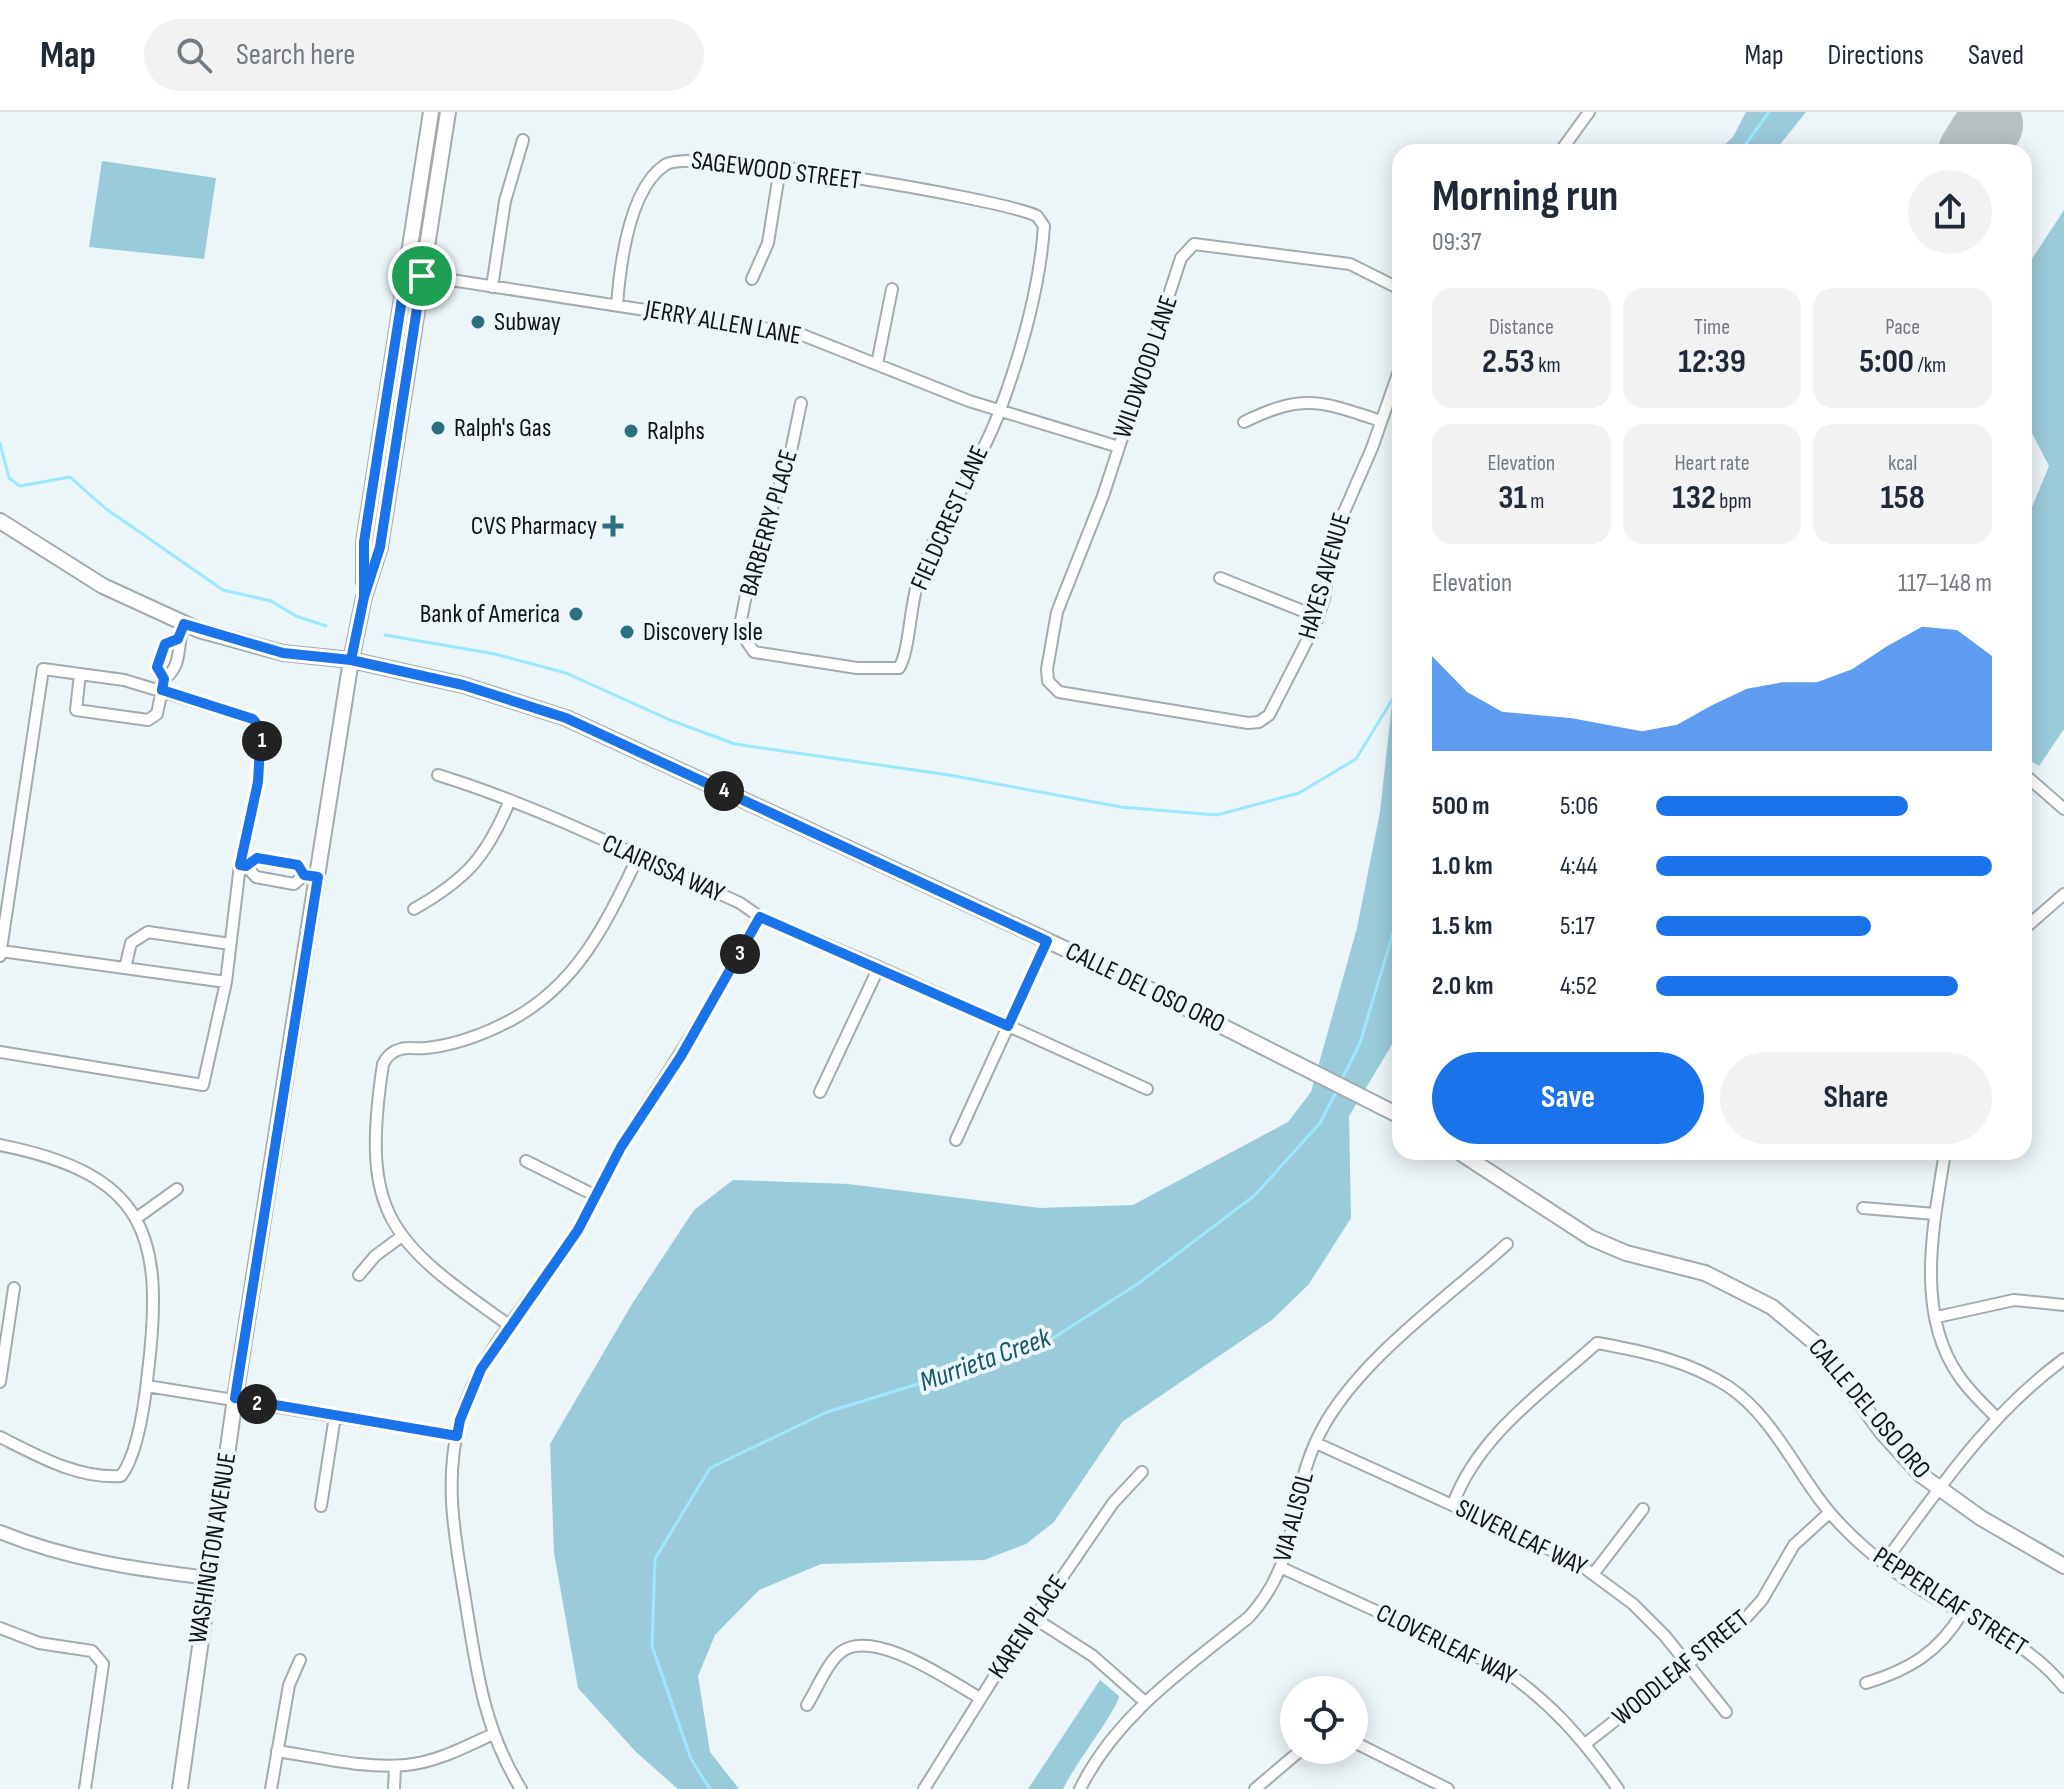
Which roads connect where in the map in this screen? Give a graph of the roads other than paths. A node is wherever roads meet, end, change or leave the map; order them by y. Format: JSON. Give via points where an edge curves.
{"nodes":[{"id":1,"x":431,"y":112,"type":"edge"},
{"id":2,"x":448,"y":112,"type":"edge"},
{"id":3,"x":1589,"y":112,"type":"edge"},
{"id":4,"x":523,"y":140,"type":"dead end"},
{"id":5,"x":1566,"y":144,"type":"edge"},
{"id":6,"x":780,"y":168,"type":"junction"},
{"id":7,"x":1037,"y":216,"type":"joint"},
{"id":8,"x":406,"y":273,"type":"junction"},
{"id":9,"x":422,"y":276,"type":"junction"},
{"id":10,"x":752,"y":279,"type":"dead end"},
{"id":11,"x":1392,"y":285,"type":"edge"},
{"id":12,"x":492,"y":287,"type":"junction"},
{"id":13,"x":892,"y":289,"type":"dead end"},
{"id":14,"x":617,"y":305,"type":"junction"},
{"id":15,"x":396,"y":335,"type":"junction"},
{"id":16,"x":877,"y":364,"type":"junction"},
{"id":17,"x":1392,"y":390,"type":"edge"},
{"id":18,"x":801,"y":403,"type":"dead end"},
{"id":19,"x":402,"y":405,"type":"junction"},
{"id":20,"x":1000,"y":411,"type":"junction"},
{"id":21,"x":384,"y":412,"type":"junction"},
{"id":22,"x":1381,"y":421,"type":"junction"},
{"id":23,"x":1244,"y":422,"type":"dead end"},
{"id":24,"x":1119,"y":447,"type":"junction"},
{"id":25,"x":390,"y":486,"type":"junction"},
{"id":26,"x":0,"y":521,"type":"edge"},
{"id":27,"x":1220,"y":578,"type":"dead end"},
{"id":28,"x":364,"y":597,"type":"junction"},
{"id":29,"x":1318,"y":617,"type":"junction"},
{"id":30,"x":184,"y":624,"type":"junction"},
{"id":31,"x":178,"y":639,"type":"junction"},
{"id":32,"x":744,"y":642,"type":"joint"},
{"id":33,"x":161,"y":656,"type":"junction"},
{"id":34,"x":351,"y":660,"type":"junction"},
{"id":35,"x":177,"y":662,"type":"junction"},
{"id":36,"x":80,"y":674,"type":"junction"},
{"id":37,"x":163,"y":684,"type":"junction"},
{"id":38,"x":1059,"y":692,"type":"joint"},
{"id":39,"x":438,"y":775,"type":"dead end"},
{"id":40,"x":2032,"y":781,"type":"edge"},
{"id":41,"x":510,"y":800,"type":"junction"},
{"id":42,"x":2064,"y":809,"type":"edge"},
{"id":43,"x":638,"y":857,"type":"junction"},
{"id":44,"x":268,"y":860,"type":"junction"},
{"id":45,"x":243,"y":865,"type":"junction"},
{"id":46,"x":311,"y":876,"type":"junction"},
{"id":47,"x":265,"y":879,"type":"junction"},
{"id":48,"x":2064,"y":894,"type":"edge"},
{"id":49,"x":414,"y":909,"type":"dead end"},
{"id":50,"x":760,"y":917,"type":"junction"},
{"id":51,"x":2032,"y":922,"type":"edge"},
{"id":52,"x":1047,"y":941,"type":"junction"},
{"id":53,"x":230,"y":944,"type":"junction"},
{"id":54,"x":0,"y":954,"type":"edge"},
{"id":55,"x":879,"y":967,"type":"junction"},
{"id":56,"x":125,"y":968,"type":"junction"},
{"id":57,"x":226,"y":982,"type":"junction"},
{"id":58,"x":1008,"y":1026,"type":"junction"},
{"id":59,"x":0,"y":1052,"type":"edge"},
{"id":60,"x":1147,"y":1089,"type":"dead end"},
{"id":61,"x":820,"y":1092,"type":"dead end"},
{"id":62,"x":1392,"y":1111,"type":"edge"},
{"id":63,"x":956,"y":1140,"type":"dead end"},
{"id":64,"x":0,"y":1145,"type":"edge"},
{"id":65,"x":1471,"y":1160,"type":"edge"},
{"id":66,"x":1944,"y":1160,"type":"edge"},
{"id":67,"x":526,"y":1161,"type":"dead end"},
{"id":68,"x":177,"y":1189,"type":"dead end"},
{"id":69,"x":596,"y":1196,"type":"junction"},
{"id":70,"x":1863,"y":1208,"type":"dead end"},
{"id":71,"x":1935,"y":1214,"type":"junction"},
{"id":72,"x":138,"y":1217,"type":"junction"},
{"id":73,"x":402,"y":1236,"type":"junction"},
{"id":74,"x":1507,"y":1244,"type":"dead end"},
{"id":75,"x":359,"y":1275,"type":"dead end"},
{"id":76,"x":14,"y":1288,"type":"dead end"},
{"id":77,"x":2064,"y":1305,"type":"edge"},
{"id":78,"x":1937,"y":1317,"type":"junction"},
{"id":79,"x":509,"y":1325,"type":"junction"},
{"id":80,"x":2064,"y":1359,"type":"edge"},
{"id":81,"x":0,"y":1382,"type":"edge"},
{"id":82,"x":147,"y":1386,"type":"junction"},
{"id":83,"x":235,"y":1398,"type":"junction"},
{"id":84,"x":335,"y":1416,"type":"junction"},
{"id":85,"x":1996,"y":1417,"type":"junction"},
{"id":86,"x":457,"y":1436,"type":"junction"},
{"id":87,"x":0,"y":1437,"type":"edge"},
{"id":88,"x":1316,"y":1443,"type":"junction"},
{"id":89,"x":1142,"y":1472,"type":"dead end"},
{"id":90,"x":1939,"y":1489,"type":"junction"},
{"id":91,"x":1453,"y":1504,"type":"junction"},
{"id":92,"x":321,"y":1506,"type":"dead end"},
{"id":93,"x":1643,"y":1509,"type":"dead end"},
{"id":94,"x":1829,"y":1513,"type":"junction"},
{"id":95,"x":0,"y":1532,"type":"edge"},
{"id":96,"x":1884,"y":1563,"type":"junction"},
{"id":97,"x":2064,"y":1566,"type":"edge"},
{"id":98,"x":1282,"y":1568,"type":"junction"},
{"id":99,"x":1594,"y":1573,"type":"junction"},
{"id":100,"x":208,"y":1578,"type":"junction"},
{"id":101,"x":1962,"y":1613,"type":"junction"},
{"id":102,"x":1034,"y":1618,"type":"junction"},
{"id":103,"x":0,"y":1628,"type":"edge"},
{"id":104,"x":300,"y":1660,"type":"dead end"},
{"id":105,"x":1688,"y":1664,"type":"junction"},
{"id":106,"x":1866,"y":1683,"type":"dead end"},
{"id":107,"x":2064,"y":1687,"type":"edge"},
{"id":108,"x":980,"y":1698,"type":"junction"},
{"id":109,"x":1145,"y":1702,"type":"junction"},
{"id":110,"x":807,"y":1705,"type":"dead end"},
{"id":111,"x":1726,"y":1712,"type":"dead end"},
{"id":112,"x":493,"y":1734,"type":"junction"},
{"id":113,"x":1585,"y":1744,"type":"junction"},
{"id":114,"x":1368,"y":1749,"type":"edge"},
{"id":115,"x":277,"y":1751,"type":"junction"},
{"id":116,"x":1284,"y":1764,"type":"edge"},
{"id":117,"x":395,"y":1766,"type":"junction"},
{"id":118,"x":85,"y":1789,"type":"edge"},
{"id":119,"x":180,"y":1789,"type":"edge"},
{"id":120,"x":271,"y":1789,"type":"edge"},
{"id":121,"x":394,"y":1789,"type":"edge"},
{"id":122,"x":521,"y":1789,"type":"edge"},
{"id":123,"x":924,"y":1789,"type":"edge"},
{"id":124,"x":1080,"y":1789,"type":"edge"},
{"id":125,"x":1255,"y":1789,"type":"edge"},
{"id":126,"x":1447,"y":1789,"type":"edge"},
{"id":127,"x":1618,"y":1789,"type":"edge"}],
"edges":[{"from":1,"to":8,"type":"main road","name":"WASHINGTON AVENUE"},
{"from":2,"to":9,"type":"main road","name":"WASHINGTON AVENUE"},
{"from":3,"to":5,"type":"street"},
{"from":4,"to":12,"type":"street","via":[[505,201]]},
{"from":6,"to":7,"type":"street","name":"SAGEWOOD STREET"},
{"from":6,"to":10,"type":"street","via":[[768,243]]},
{"from":6,"to":14,"type":"street","name":"SAGEWOOD STREET","via":[[678,159],[663,166],[630,221]]},
{"from":7,"to":20,"type":"street","name":"FIELDCREST LANE","via":[[1044,226],[1038,273]]},
{"from":8,"to":9,"type":"street","name":"JERRY ALLEN LANE"},
{"from":8,"to":15,"type":"main road","name":"WASHINGTON AVENUE"},
{"from":9,"to":12,"type":"street","name":"JERRY ALLEN LANE"},
{"from":9,"to":19,"type":"main road","name":"WASHINGTON AVENUE"},
{"from":11,"to":24,"type":"street","name":"WILDWOOD LANE","via":[[1350,264],[1194,244],[1181,258]]},
{"from":12,"to":14,"type":"street","name":"JERRY ALLEN LANE"},
{"from":13,"to":16,"type":"street"},
{"from":14,"to":16,"type":"street","name":"JERRY ALLEN LANE","via":[[800,334]]},
{"from":15,"to":19,"type":"main road","via":[[396,389]]},
{"from":15,"to":21,"type":"main road","name":"WASHINGTON AVENUE"},
{"from":16,"to":20,"type":"street","name":"JERRY ALLEN LANE"},
{"from":17,"to":22,"type":"street","name":"HAYES AVENUE"},
{"from":18,"to":32,"type":"street","name":"BARBERRY PLACE","via":[[790,456],[752,565],[739,630]]},
{"from":19,"to":25,"type":"main road","name":"WASHINGTON AVENUE"},
{"from":20,"to":24,"type":"street","name":"JERRY ALLEN LANE"},
{"from":20,"to":32,"type":"street","name":"FIELDCREST LANE","via":[[919,575],[899,668],[857,668],[754,652]]},
{"from":21,"to":25,"type":"main road","via":[[389,427],[384,482]]},
{"from":21,"to":28,"type":"main road","name":"WASHINGTON AVENUE","via":[[364,542]]},
{"from":22,"to":23,"type":"street","via":[[1308,401],[1288,403]]},
{"from":22,"to":29,"type":"street","name":"HAYES AVENUE","via":[[1334,535]]},
{"from":24,"to":38,"type":"street","name":"WILDWOOD LANE","via":[[1057,612],[1047,669],[1048,681]]},
{"from":25,"to":28,"type":"main road","name":"WASHINGTON AVENUE","via":[[380,547]]},
{"from":26,"to":30,"type":"main road","name":"CALLE DEL OSO ORO","via":[[103,586]]},
{"from":27,"to":29,"type":"street"},
{"from":28,"to":34,"type":"main road","name":"WASHINGTON AVENUE"},
{"from":29,"to":38,"type":"street","name":"HAYES AVENUE","via":[[1282,695],[1259,722]]},
{"from":30,"to":31,"type":"street"},
{"from":30,"to":34,"type":"main road","name":"CALLE DEL OSO ORO","via":[[283,653]]},
{"from":31,"to":33,"type":"street","via":[[165,644]]},
{"from":31,"to":35,"type":"street"},
{"from":33,"to":35,"type":"street"},
{"from":33,"to":37,"type":"street","via":[[157,667]]},
{"from":34,"to":46,"type":"main road","name":"WASHINGTON AVENUE"},
{"from":34,"to":52,"type":"main road","name":"CALLE DEL OSO ORO","via":[[463,685],[566,718]]},
{"from":35,"to":37,"type":"street"},
{"from":36,"to":37,"type":"street"},
{"from":36,"to":37,"type":"street","via":[[76,710],[148,720],[157,714]]},
{"from":36,"to":54,"type":"street","via":[[43,669]]},
{"from":37,"to":45,"type":"street","via":[[253,719],[261,729]]},
{"from":39,"to":41,"type":"street","name":"CLAIRISSA WAY"},
{"from":40,"to":42,"type":"street"},
{"from":41,"to":43,"type":"street","name":"CLAIRISSA WAY"},
{"from":41,"to":49,"type":"street","via":[[480,861]]},
{"from":43,"to":50,"type":"street","name":"CLAIRISSA WAY"},
{"from":43,"to":73,"type":"street","via":[[590,950],[553,990],[514,1018],[474,1036],[388,1055],[378,1099],[374,1159],[387,1209]]},
{"from":44,"to":45,"type":"street","via":[[257,858]]},
{"from":44,"to":46,"type":"street","via":[[298,865]]},
{"from":44,"to":47,"type":"street"},
{"from":45,"to":47,"type":"street"},
{"from":45,"to":53,"type":"street"},
{"from":46,"to":47,"type":"street","via":[[294,884]]},
{"from":46,"to":83,"type":"main road","name":"WASHINGTON AVENUE"},
{"from":48,"to":51,"type":"street"},
{"from":50,"to":55,"type":"street","name":"CLAIRISSA WAY"},
{"from":50,"to":69,"type":"street"},
{"from":52,"to":58,"type":"street"},
{"from":52,"to":62,"type":"main road","name":"CALLE DEL OSO ORO"},
{"from":53,"to":56,"type":"street","via":[[148,932],[131,943]]},
{"from":53,"to":57,"type":"street"},
{"from":54,"to":56,"type":"street"},
{"from":55,"to":58,"type":"street","name":"CLAIRISSA WAY"},
{"from":55,"to":61,"type":"street"},
{"from":56,"to":57,"type":"street"},
{"from":57,"to":59,"type":"street","via":[[203,1085]]},
{"from":58,"to":60,"type":"street","name":"CLAIRISSA WAY"},
{"from":58,"to":63,"type":"street"},
{"from":64,"to":72,"type":"street","via":[[79,1167]]},
{"from":65,"to":90,"type":"main road","name":"CALLE DEL OSO ORO","via":[[1591,1238],[1626,1253],[1705,1273],[1790,1320],[1836,1365],[1903,1457]]},
{"from":66,"to":71,"type":"street"},
{"from":67,"to":69,"type":"street"},
{"from":68,"to":72,"type":"street"},
{"from":69,"to":79,"type":"street","via":[[578,1230]]},
{"from":70,"to":71,"type":"street"},
{"from":71,"to":78,"type":"street","via":[[1931,1254]]},
{"from":72,"to":82,"type":"street","via":[[155,1302]]},
{"from":73,"to":75,"type":"street"},
{"from":73,"to":79,"type":"street","via":[[432,1270]]},
{"from":74,"to":88,"type":"street","name":"VIA ALISOL","via":[[1359,1376]]},
{"from":76,"to":81,"type":"street"},
{"from":77,"to":78,"type":"street","via":[[2014,1300]]},
{"from":78,"to":85,"type":"street","via":[[1944,1349],[1958,1376]]},
{"from":79,"to":86,"type":"street","via":[[481,1369]]},
{"from":80,"to":85,"type":"street"},
{"from":82,"to":83,"type":"street"},
{"from":82,"to":87,"type":"street","via":[[134,1459],[121,1476],[99,1478]]},
{"from":83,"to":84,"type":"street"},
{"from":83,"to":100,"type":"main road","name":"WASHINGTON AVENUE"},
{"from":84,"to":86,"type":"street"},
{"from":84,"to":92,"type":"street"},
{"from":85,"to":90,"type":"street"},
{"from":86,"to":112,"type":"street","via":[[450,1489],[455,1559]]},
{"from":88,"to":91,"type":"street","name":"SILVERLEAF WAY"},
{"from":88,"to":98,"type":"street","name":"VIA ALISOL","via":[[1302,1476]]},
{"from":89,"to":102,"type":"street","name":"KAREN PLACE","via":[[1113,1503]]},
{"from":90,"to":96,"type":"street"},
{"from":90,"to":97,"type":"main road","name":"CALLE DEL OSO ORO"},
{"from":91,"to":94,"type":"street","name":"PEPPERLEAF STREET","via":[[1486,1444],[1597,1343],[1689,1366],[1731,1389],[1763,1421]]},
{"from":91,"to":99,"type":"street","name":"SILVERLEAF WAY"},
{"from":93,"to":99,"type":"street"},
{"from":94,"to":96,"type":"street","name":"PEPPERLEAF STREET"},
{"from":94,"to":105,"type":"street","name":"WOODLEAF STREET","via":[[1794,1545],[1753,1611]]},
{"from":95,"to":100,"type":"street","via":[[45,1550],[118,1567]]},
{"from":96,"to":101,"type":"street","name":"PEPPERLEAF STREET"},
{"from":98,"to":109,"type":"street","name":"VIA ALISOL","via":[[1249,1617]]},
{"from":98,"to":113,"type":"street","name":"CLOVERLEAF WAY","via":[[1499,1667],[1565,1718]]},
{"from":99,"to":105,"type":"street","name":"SILVERLEAF WAY","via":[[1633,1604]]},
{"from":100,"to":119,"type":"main road","name":"WASHINGTON AVENUE"},
{"from":101,"to":106,"type":"street","via":[[1922,1660]]},
{"from":101,"to":107,"type":"street","name":"PEPPERLEAF STREET","via":[[2036,1657]]},
{"from":102,"to":108,"type":"street","name":"KAREN PLACE"},
{"from":102,"to":109,"type":"street","via":[[1093,1656]]},
{"from":103,"to":118,"type":"street","via":[[39,1643],[92,1651],[103,1664]]},
{"from":104,"to":115,"type":"street","via":[[289,1685]]},
{"from":105,"to":111,"type":"street","name":"SILVERLEAF WAY"},
{"from":105,"to":113,"type":"street","name":"WOODLEAF STREET"},
{"from":108,"to":110,"type":"street","via":[[905,1655],[859,1646],[837,1656]]},
{"from":108,"to":123,"type":"street","name":"KAREN PLACE"},
{"from":109,"to":124,"type":"street","name":"VIA ALISOL","via":[[1091,1766]]},
{"from":112,"to":117,"type":"street","via":[[447,1755]]},
{"from":112,"to":122,"type":"street"},
{"from":113,"to":127,"type":"street","name":"CLOVERLEAF WAY"},
{"from":114,"to":126,"type":"street"},
{"from":115,"to":117,"type":"street"},
{"from":115,"to":120,"type":"street"},
{"from":116,"to":125,"type":"street"},
{"from":117,"to":121,"type":"street"}]}
